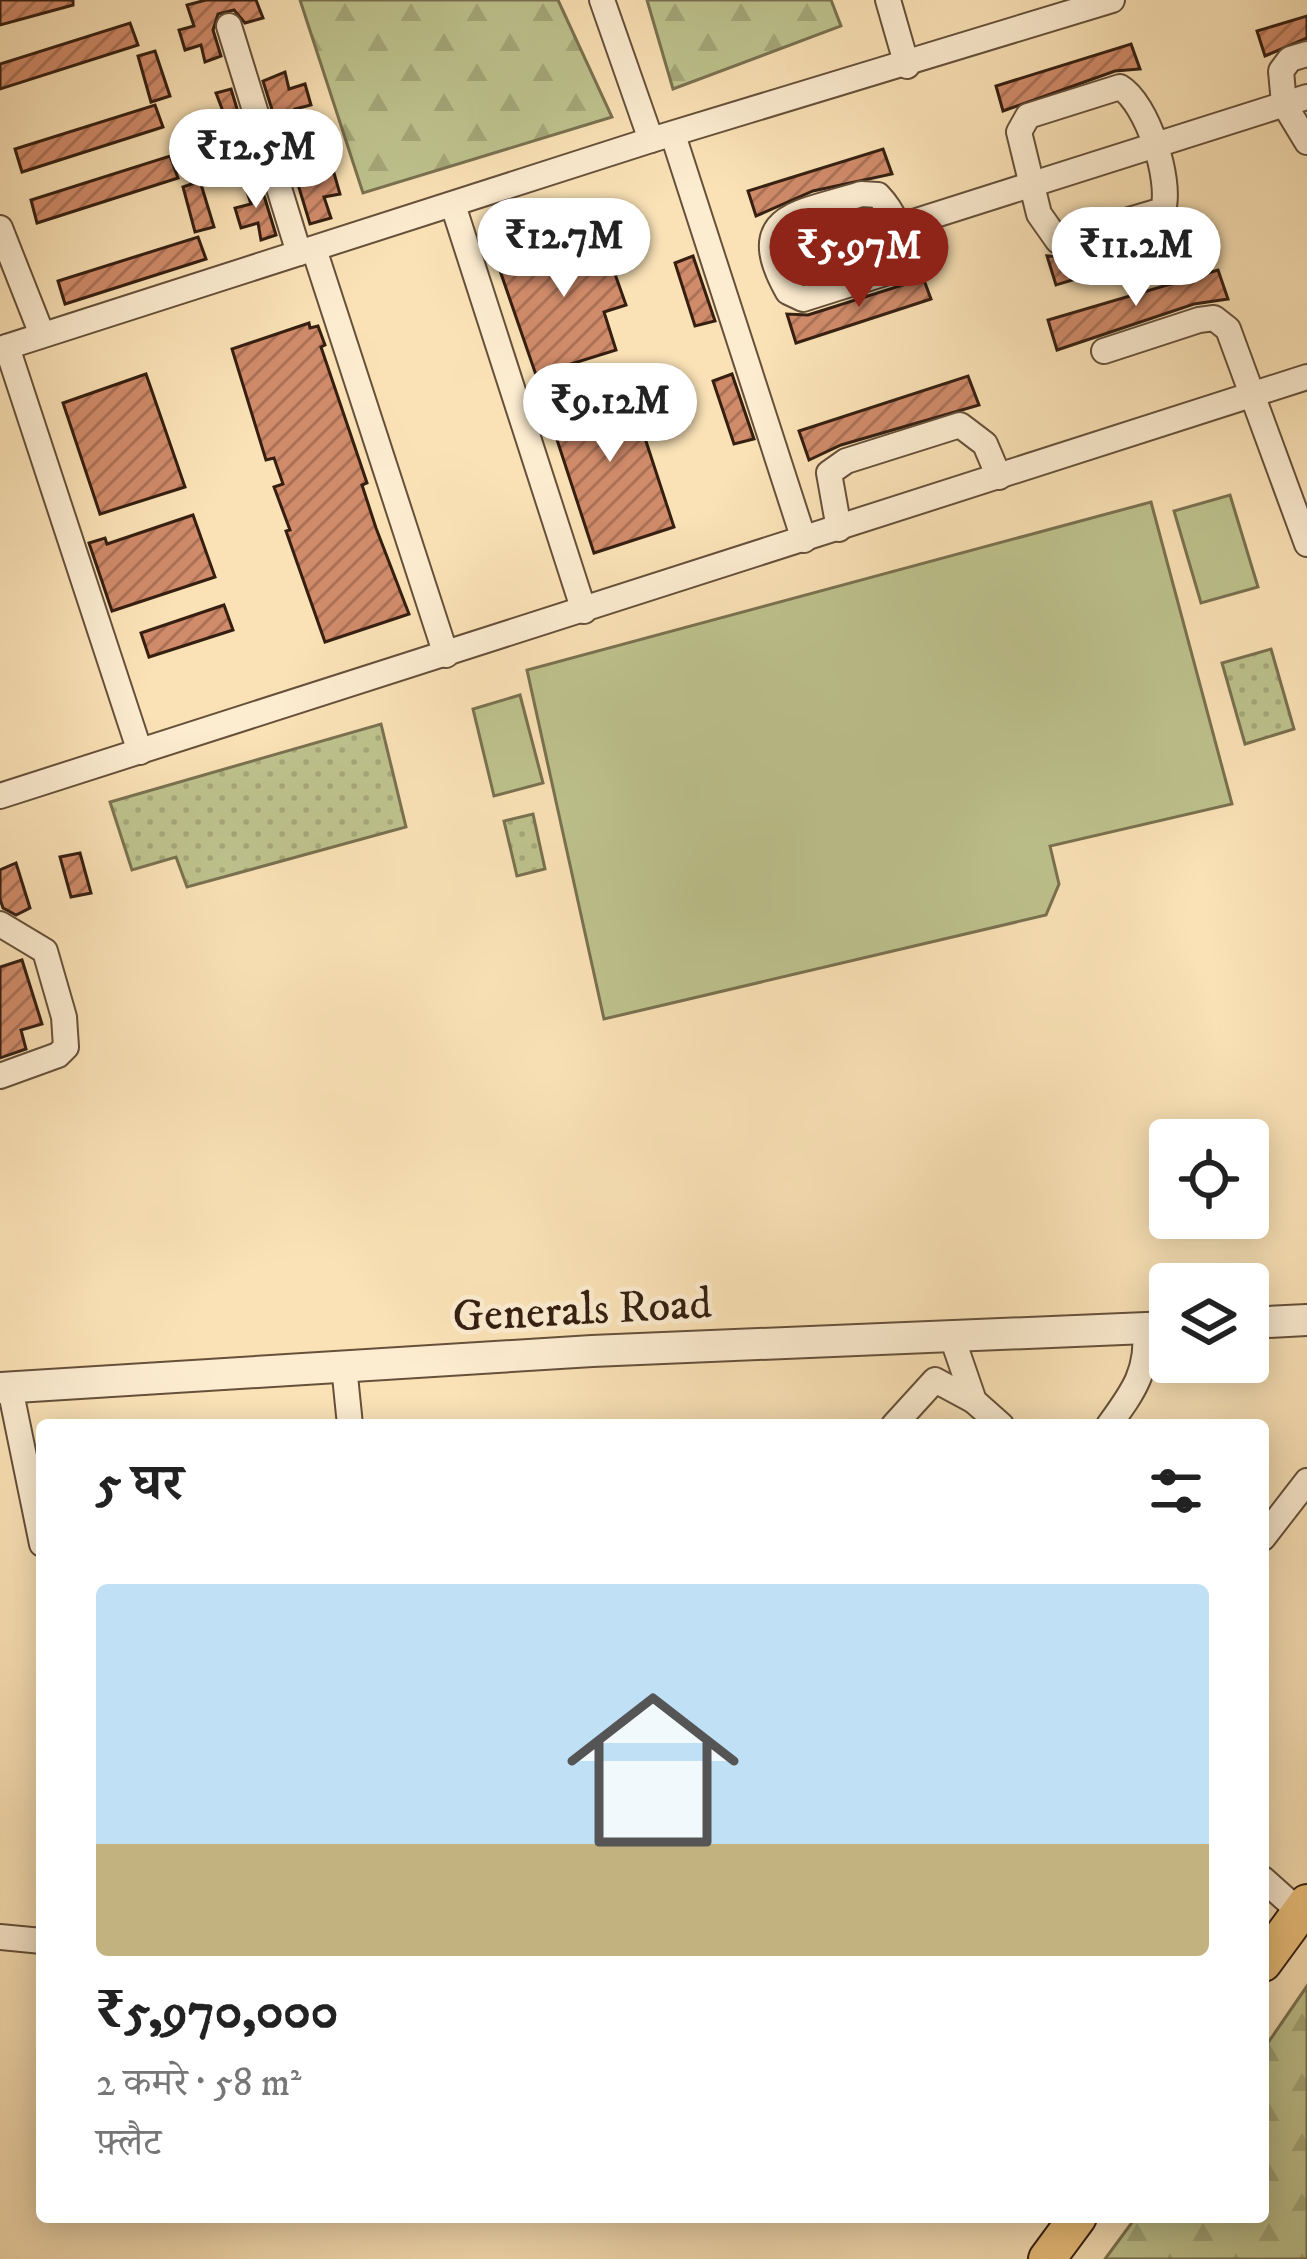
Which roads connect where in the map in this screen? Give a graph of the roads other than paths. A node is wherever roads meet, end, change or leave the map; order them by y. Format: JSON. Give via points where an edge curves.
{"nodes":[{"id":1,"x":602,"y":0,"type":"edge"},
{"id":2,"x":889,"y":0,"type":"edge"},
{"id":3,"x":1112,"y":0,"type":"edge"},
{"id":4,"x":230,"y":26,"type":"dead end"},
{"id":5,"x":1307,"y":54,"type":"edge"},
{"id":6,"x":907,"y":66,"type":"junction"},
{"id":7,"x":1296,"y":101,"type":"edge"},
{"id":8,"x":662,"y":137,"type":"junction"},
{"id":9,"x":1307,"y":142,"type":"edge"},
{"id":10,"x":1154,"y":145,"type":"junction"},
{"id":11,"x":1031,"y":183,"type":"junction"},
{"id":12,"x":453,"y":205,"type":"junction"},
{"id":13,"x":897,"y":225,"type":"junction"},
{"id":14,"x":0,"y":229,"type":"edge"},
{"id":15,"x":307,"y":251,"type":"junction"},
{"id":16,"x":778,"y":265,"type":"junction"},
{"id":17,"x":41,"y":332,"type":"junction"},
{"id":18,"x":4,"y":348,"type":"edge"},
{"id":19,"x":1103,"y":351,"type":"dead end"},
{"id":20,"x":1307,"y":377,"type":"edge"},
{"id":21,"x":1255,"y":394,"type":"junction"},
{"id":22,"x":999,"y":477,"type":"junction"},
{"id":23,"x":838,"y":529,"type":"junction"},
{"id":24,"x":1305,"y":530,"type":"edge"},
{"id":25,"x":804,"y":540,"type":"junction"},
{"id":26,"x":584,"y":610,"type":"junction"},
{"id":27,"x":446,"y":655,"type":"junction"},
{"id":28,"x":140,"y":752,"type":"junction"},
{"id":29,"x":0,"y":796,"type":"edge"},
{"id":30,"x":0,"y":924,"type":"edge"},
{"id":31,"x":0,"y":1076,"type":"edge"},
{"id":32,"x":1307,"y":1320,"type":"edge"},
{"id":33,"x":1269,"y":1322,"type":"edge"},
{"id":34,"x":1149,"y":1328,"type":"edge"},
{"id":35,"x":952,"y":1336,"type":"junction"},
{"id":36,"x":1149,"y":1354,"type":"edge"},
{"id":37,"x":344,"y":1366,"type":"junction"},
{"id":38,"x":5,"y":1388,"type":"edge"},
{"id":39,"x":974,"y":1401,"type":"junction"},
{"id":40,"x":349,"y":1419,"type":"edge"},
{"id":41,"x":899,"y":1419,"type":"edge"},
{"id":42,"x":994,"y":1419,"type":"edge"},
{"id":43,"x":1113,"y":1419,"type":"edge"},
{"id":44,"x":1307,"y":1481,"type":"edge"},
{"id":45,"x":36,"y":1519,"type":"edge"},
{"id":46,"x":1269,"y":1530,"type":"edge"},
{"id":47,"x":1269,"y":1883,"type":"edge"},
{"id":48,"x":1304,"y":1907,"type":"edge"},
{"id":49,"x":0,"y":1936,"type":"edge"},
{"id":50,"x":36,"y":1940,"type":"edge"},
{"id":51,"x":1269,"y":1955,"type":"edge"},
{"id":52,"x":1074,"y":2223,"type":"edge"},
{"id":53,"x":1047,"y":2259,"type":"edge"}],
"edges":[{"from":1,"to":8,"type":"street"},
{"from":2,"to":6,"type":"street"},
{"from":3,"to":6,"type":"street"},
{"from":4,"to":15,"type":"street"},
{"from":5,"to":7,"type":"street","via":[[1281,71]]},
{"from":6,"to":8,"type":"street"},
{"from":7,"to":9,"type":"street"},
{"from":7,"to":10,"type":"street"},
{"from":8,"to":12,"type":"street"},
{"from":8,"to":25,"type":"street"},
{"from":10,"to":11,"type":"street"},
{"from":10,"to":11,"type":"street","via":[[1136,96],[1120,87],[1069,101],[1028,116],[1019,132]]},
{"from":10,"to":11,"type":"street","via":[[1163,210],[1058,241]]},
{"from":11,"to":13,"type":"street"},
{"from":12,"to":15,"type":"street"},
{"from":12,"to":26,"type":"street"},
{"from":13,"to":16,"type":"street"},
{"from":13,"to":16,"type":"street","via":[[878,196],[861,194],[779,221],[771,234]]},
{"from":13,"to":16,"type":"street","via":[[901,268],[803,299],[788,292]]},
{"from":14,"to":17,"type":"street"},
{"from":15,"to":17,"type":"street"},
{"from":15,"to":27,"type":"street"},
{"from":17,"to":18,"type":"street"},
{"from":18,"to":28,"type":"street"},
{"from":19,"to":21,"type":"street","via":[[1214,318],[1228,329]]},
{"from":20,"to":21,"type":"street"},
{"from":21,"to":22,"type":"street"},
{"from":21,"to":24,"type":"street"},
{"from":22,"to":23,"type":"street"},
{"from":22,"to":23,"type":"street","via":[[985,444],[960,425],[846,461],[829,473]]},
{"from":23,"to":25,"type":"street"},
{"from":25,"to":26,"type":"street"},
{"from":26,"to":27,"type":"street"},
{"from":27,"to":28,"type":"street"},
{"from":28,"to":29,"type":"street"},
{"from":30,"to":31,"type":"street","via":[[45,951],[66,1036],[58,1055]]},
{"from":32,"to":33,"type":"street"},
{"from":34,"to":35,"type":"street","name":"Generals Road"},
{"from":35,"to":37,"type":"street","name":"Generals Road"},
{"from":35,"to":39,"type":"street"},
{"from":36,"to":43,"type":"street"},
{"from":37,"to":38,"type":"street","name":"Generals Road"},
{"from":37,"to":40,"type":"street"},
{"from":38,"to":45,"type":"street"},
{"from":39,"to":41,"type":"street","via":[[934,1380]]},
{"from":39,"to":42,"type":"street"},
{"from":44,"to":46,"type":"street"},
{"from":47,"to":48,"type":"street"},
{"from":48,"to":51,"type":"main road"},
{"from":49,"to":50,"type":"street"},
{"from":52,"to":53,"type":"main road"}]}
